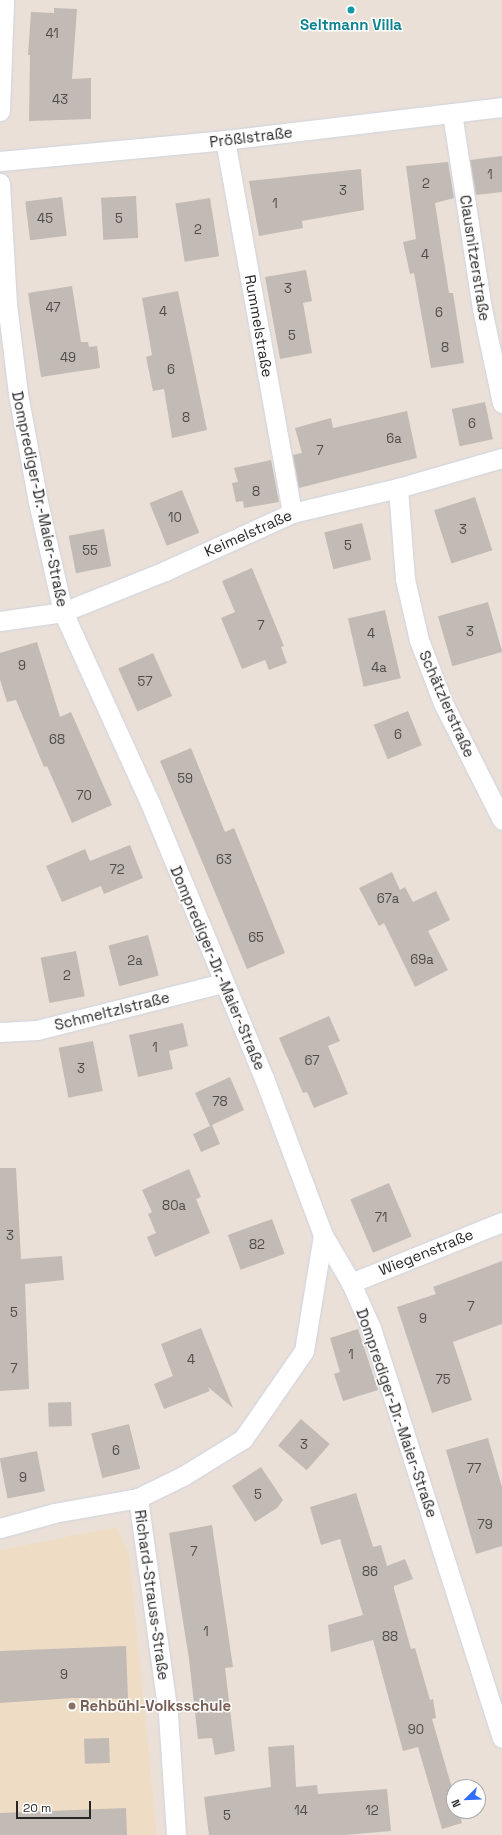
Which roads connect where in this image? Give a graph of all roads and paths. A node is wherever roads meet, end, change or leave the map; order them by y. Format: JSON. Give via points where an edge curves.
{"nodes":[{"id":1,"x":4,"y":0,"type":"edge"},
{"id":2,"x":502,"y":107,"type":"edge"},
{"id":3,"x":0,"y":111,"type":"edge"},
{"id":4,"x":452,"y":113,"type":"junction"},
{"id":5,"x":225,"y":140,"type":"junction"},
{"id":6,"x":0,"y":161,"type":"edge"},
{"id":7,"x":0,"y":183,"type":"edge"},
{"id":8,"x":502,"y":403,"type":"edge"},
{"id":9,"x":502,"y":458,"type":"edge"},
{"id":10,"x":398,"y":488,"type":"junction"},
{"id":11,"x":292,"y":513,"type":"junction"},
{"id":12,"x":63,"y":612,"type":"junction"},
{"id":13,"x":0,"y":621,"type":"edge"},
{"id":14,"x":502,"y":820,"type":"edge"},
{"id":15,"x":223,"y":982,"type":"junction"},
{"id":16,"x":0,"y":1032,"type":"edge"},
{"id":17,"x":502,"y":1222,"type":"edge"},
{"id":18,"x":323,"y":1235,"type":"junction"},
{"id":19,"x":351,"y":1283,"type":"junction"},
{"id":20,"x":138,"y":1498,"type":"junction"},
{"id":21,"x":0,"y":1528,"type":"edge"},
{"id":22,"x":502,"y":1738,"type":"edge"},
{"id":23,"x":176,"y":1835,"type":"edge"}],
"edges":[{"from":1,"to":3,"type":"street"},
{"from":2,"to":4,"type":"street","name":"Prößlstraße"},
{"from":4,"to":5,"type":"street","name":"Prößlstraße"},
{"from":4,"to":8,"type":"street","name":"Clausnitzerstraße","via":[[482,309]]},
{"from":5,"to":6,"type":"street","name":"Prößlstraße"},
{"from":5,"to":11,"type":"street","name":"Rummelstraße"},
{"from":7,"to":12,"type":"street","name":"Domprediger-Dr.-Maier-Straße","via":[[7,304],[18,394],[38,502]]},
{"from":9,"to":10,"type":"street","name":"Keimelstraße"},
{"from":10,"to":11,"type":"street","name":"Keimelstraße"},
{"from":10,"to":14,"type":"street","name":"Schätzlerstraße","via":[[405,579],[419,640],[443,703]]},
{"from":11,"to":12,"type":"street","name":"Keimelstraße","via":[[165,572]]},
{"from":12,"to":13,"type":"street","name":"Keimelstraße"},
{"from":12,"to":15,"type":"street","name":"Domprediger-Dr.-Maier-Straße","via":[[150,803]]},
{"from":15,"to":16,"type":"street","name":"Schmeltzlstraße","via":[[37,1030]]},
{"from":15,"to":18,"type":"street","name":"Domprediger-Dr.-Maier-Straße","via":[[264,1078]]},
{"from":17,"to":19,"type":"street","name":"Wiegenstraße"},
{"from":18,"to":19,"type":"street","name":"Domprediger-Dr.-Maier-Straße"},
{"from":18,"to":20,"type":"street","via":[[304,1351],[243,1440],[183,1476]]},
{"from":19,"to":22,"type":"street","name":"Domprediger-Dr.-Maier-Straße","via":[[371,1328]]},
{"from":20,"to":21,"type":"street","via":[[54,1512]]},
{"from":20,"to":23,"type":"street","name":"Richard-Strauss-Straße","via":[[168,1714]]}]}
